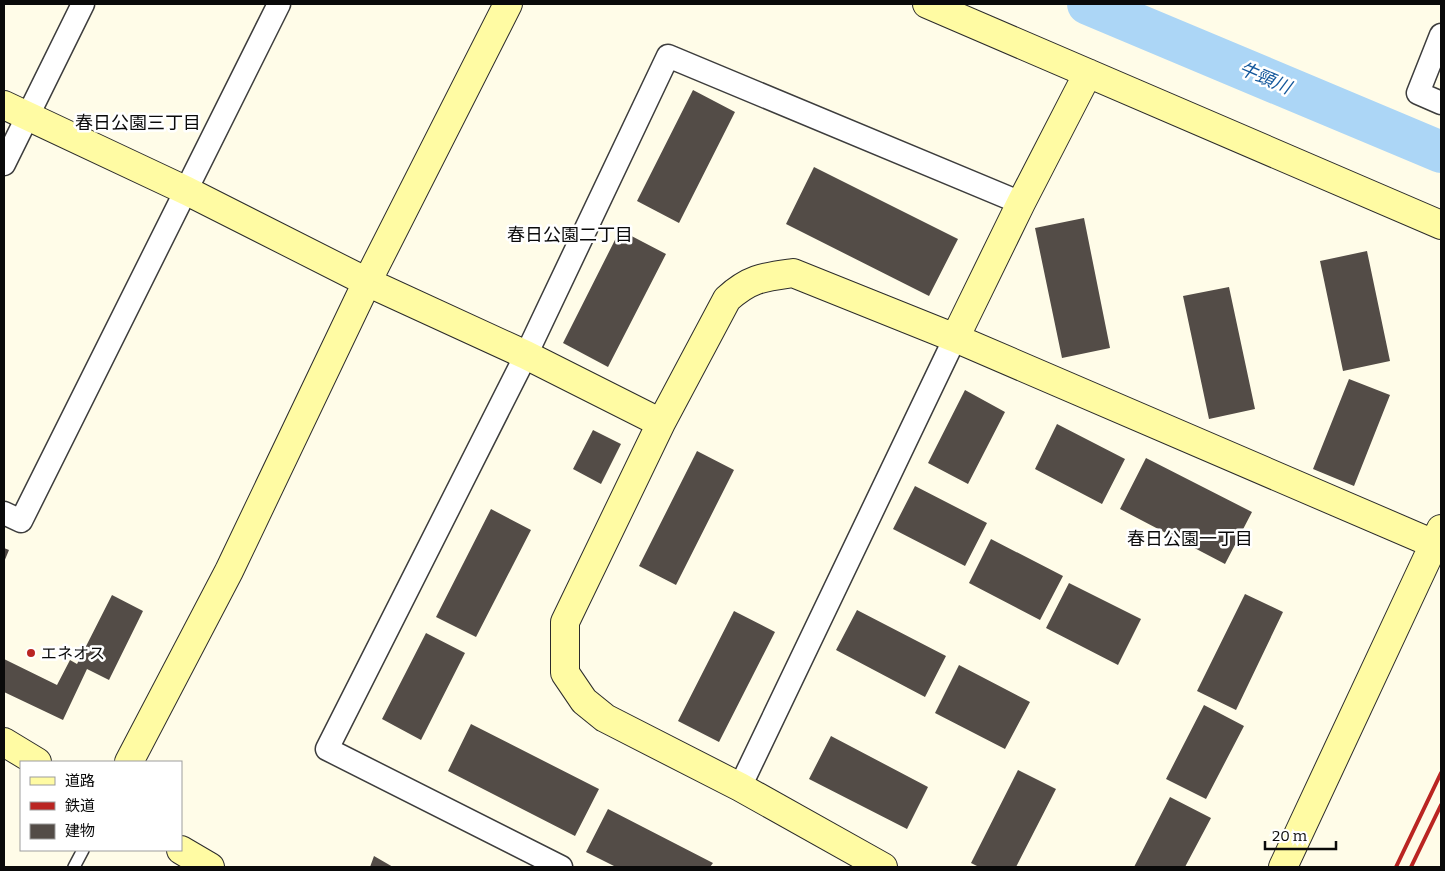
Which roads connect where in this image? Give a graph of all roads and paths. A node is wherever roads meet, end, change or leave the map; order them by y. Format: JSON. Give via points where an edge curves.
{"nodes":[{"id":1,"x":83,"y":4,"type":"edge"},
{"id":2,"x":279,"y":4,"type":"edge"},
{"id":3,"x":508,"y":4,"type":"edge"},
{"id":4,"x":927,"y":4,"type":"edge"},
{"id":5,"x":1441,"y":35,"type":"edge"},
{"id":6,"x":1088,"y":74,"type":"junction"},
{"id":7,"x":1441,"y":103,"type":"edge"},
{"id":8,"x":16,"y":110,"type":"edge"},
{"id":9,"x":4,"y":164,"type":"edge"},
{"id":10,"x":187,"y":191,"type":"junction"},
{"id":11,"x":1021,"y":203,"type":"junction"},
{"id":12,"x":1441,"y":224,"type":"edge"},
{"id":13,"x":367,"y":282,"type":"junction"},
{"id":14,"x":955,"y":338,"type":"junction"},
{"id":15,"x":526,"y":356,"type":"junction"},
{"id":16,"x":661,"y":424,"type":"junction"},
{"id":17,"x":4,"y":513,"type":"edge"},
{"id":18,"x":1438,"y":536,"type":"edge"},
{"id":19,"x":4,"y":742,"type":"edge"},
{"id":20,"x":35,"y":761,"type":"edge"},
{"id":21,"x":130,"y":761,"type":"edge"},
{"id":22,"x":740,"y":787,"type":"junction"},
{"id":23,"x":82,"y":851,"type":"edge"},
{"id":24,"x":182,"y":851,"type":"edge"},
{"id":25,"x":74,"y":867,"type":"edge"},
{"id":26,"x":210,"y":867,"type":"edge"},
{"id":27,"x":561,"y":867,"type":"edge"},
{"id":28,"x":884,"y":867,"type":"edge"},
{"id":29,"x":1283,"y":867,"type":"edge"}],
"edges":[{"from":1,"to":8,"type":"street"},
{"from":2,"to":10,"type":"street"},
{"from":3,"to":13,"type":"street"},
{"from":4,"to":6,"type":"street"},
{"from":5,"to":7,"type":"street","via":[[1418,93]]},
{"from":6,"to":11,"type":"street"},
{"from":6,"to":12,"type":"street"},
{"from":8,"to":9,"type":"street"},
{"from":8,"to":10,"type":"street"},
{"from":10,"to":13,"type":"street"},
{"from":10,"to":17,"type":"street","via":[[21,522]]},
{"from":11,"to":14,"type":"street"},
{"from":11,"to":15,"type":"street","via":[[668,56]]},
{"from":13,"to":15,"type":"street"},
{"from":13,"to":21,"type":"street","via":[[229,570]]},
{"from":14,"to":16,"type":"street","via":[[793,273],[766,276],[742,285],[727,298]]},
{"from":14,"to":18,"type":"street"},
{"from":14,"to":22,"type":"street"},
{"from":15,"to":16,"type":"street"},
{"from":15,"to":27,"type":"street","via":[[327,749]]},
{"from":16,"to":22,"type":"street","via":[[565,622],[565,673],[584,701],[605,718]]},
{"from":18,"to":29,"type":"street"},
{"from":19,"to":20,"type":"street"},
{"from":22,"to":28,"type":"street"},
{"from":23,"to":25,"type":"lane"},
{"from":24,"to":26,"type":"street"}]}
